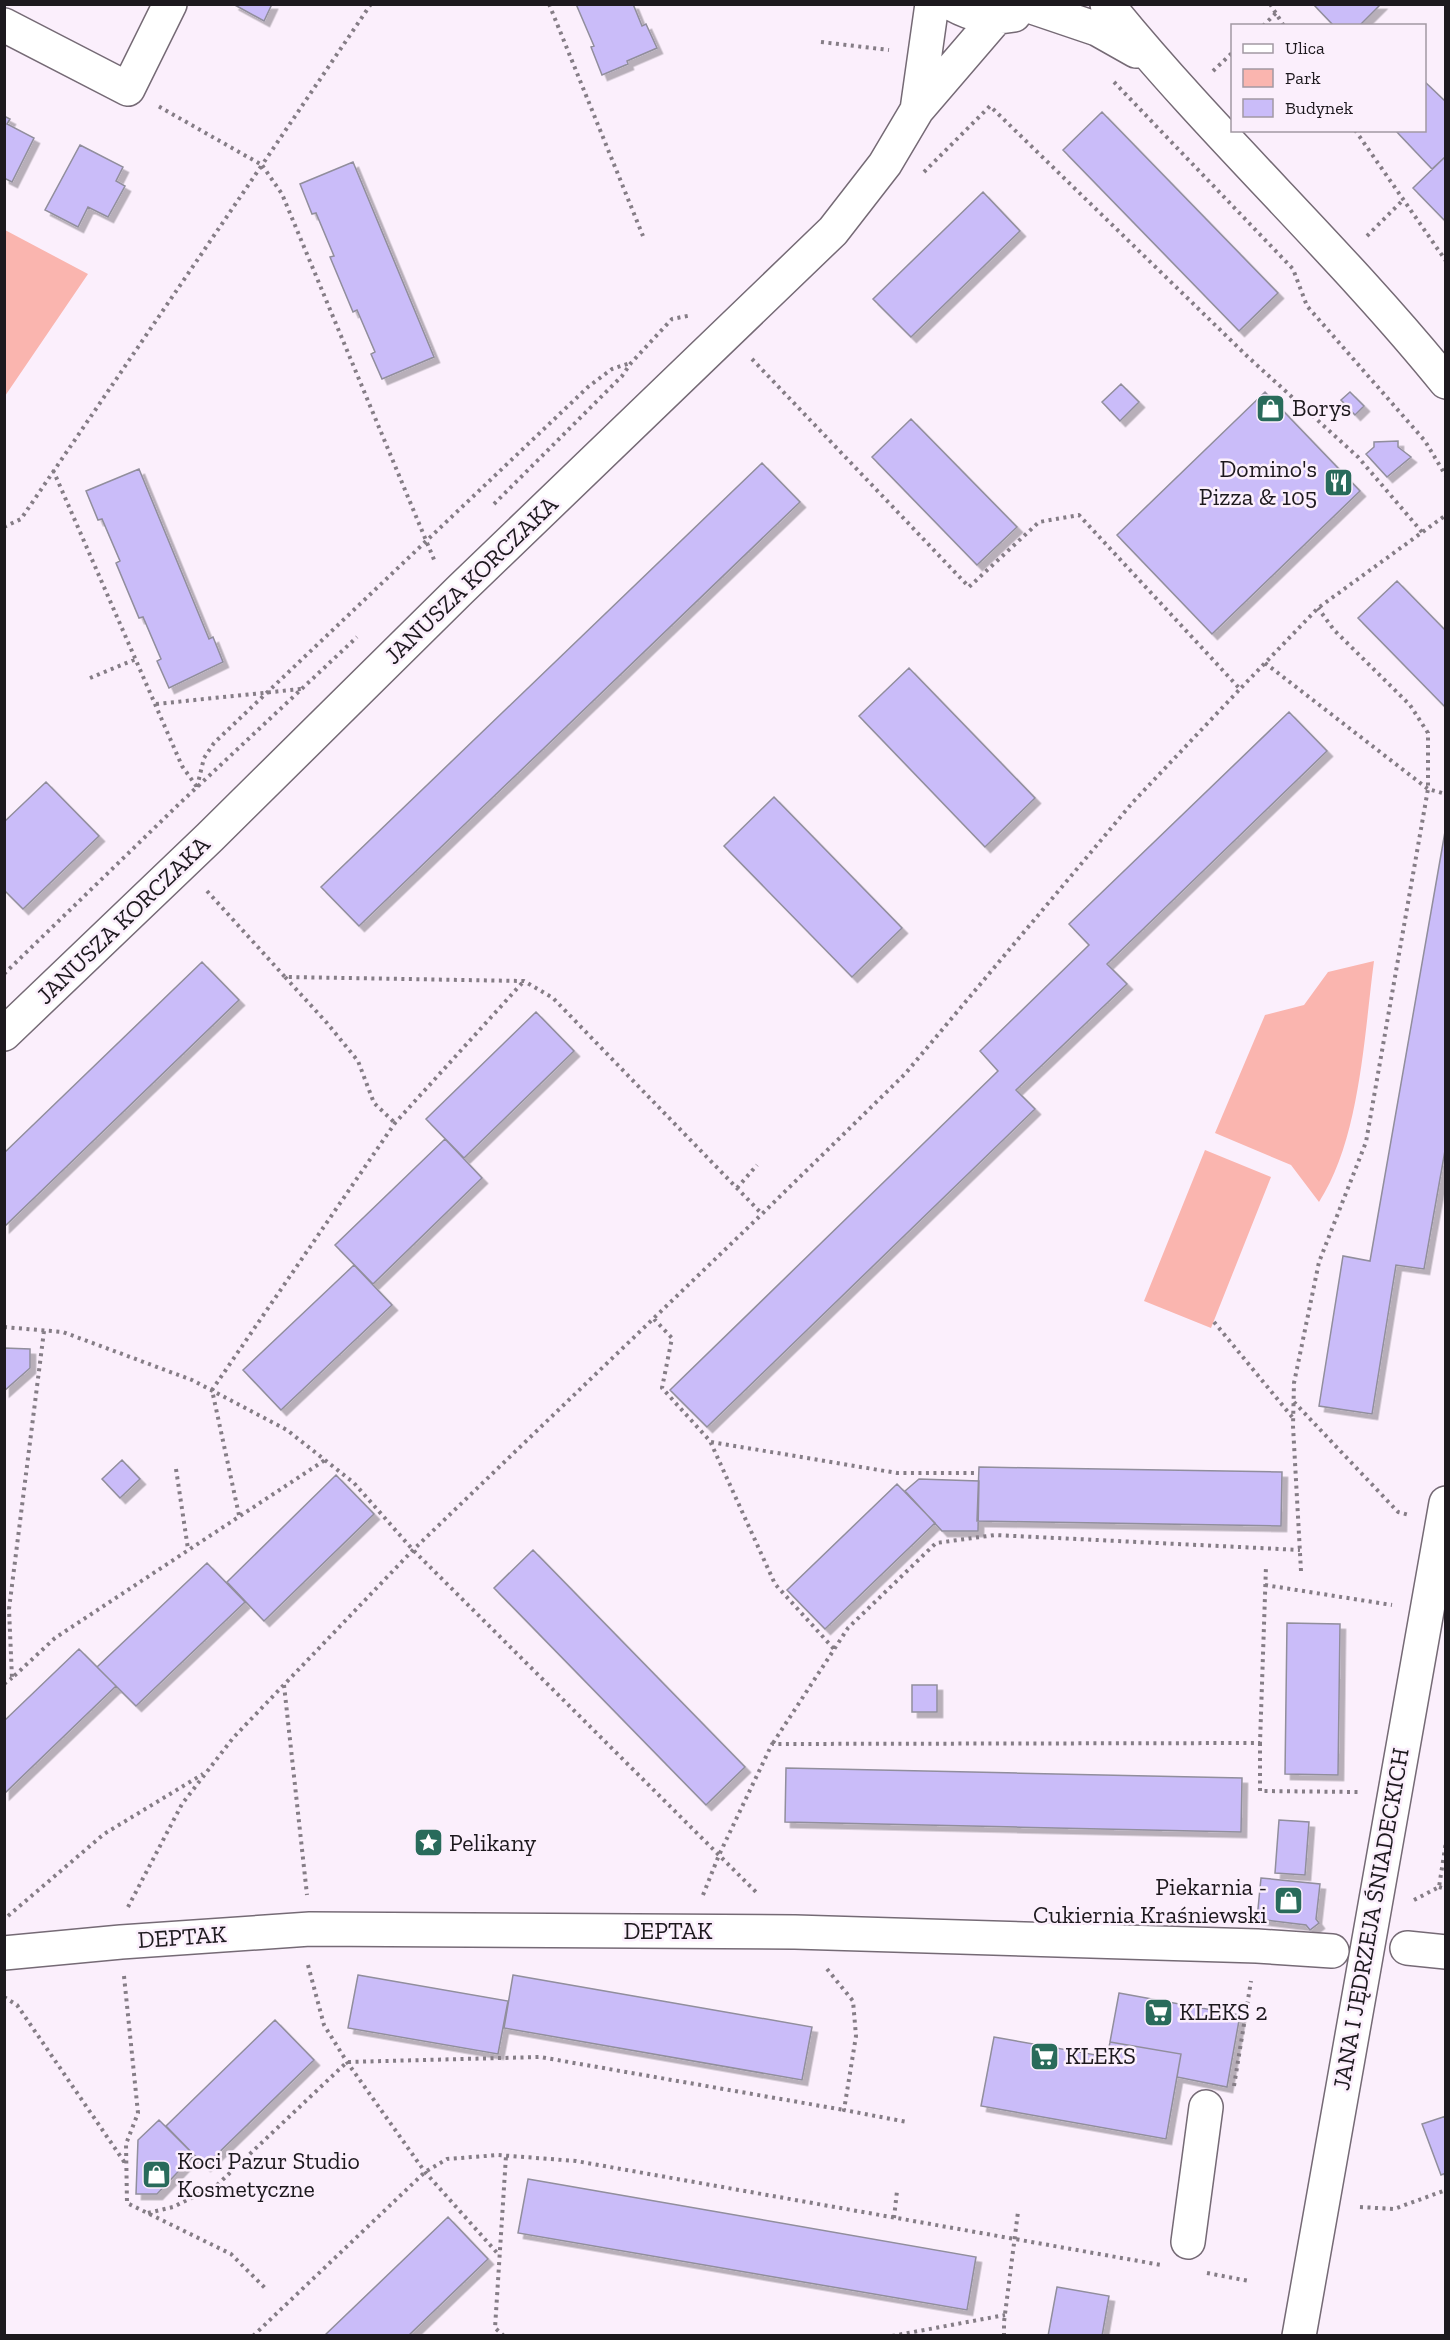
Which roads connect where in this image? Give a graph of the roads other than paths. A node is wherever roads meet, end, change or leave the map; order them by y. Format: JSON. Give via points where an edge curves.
{"nodes":[{"id":1,"x":170,"y":4,"type":"edge"},
{"id":2,"x":932,"y":4,"type":"edge"},
{"id":3,"x":952,"y":4,"type":"edge"},
{"id":4,"x":1107,"y":4,"type":"edge"},
{"id":5,"x":1033,"y":6,"type":"edge"},
{"id":6,"x":996,"y":18,"type":"junction"},
{"id":7,"x":4,"y":26,"type":"edge"},
{"id":8,"x":1153,"y":61,"type":"junction"},
{"id":9,"x":917,"y":110,"type":"junction"},
{"id":10,"x":1446,"y":382,"type":"edge"},
{"id":11,"x":4,"y":1034,"type":"edge"},
{"id":12,"x":1446,"y":1503,"type":"edge"},
{"id":13,"x":1407,"y":1948,"type":"dead end"},
{"id":14,"x":1332,"y":1951,"type":"dead end"},
{"id":15,"x":1446,"y":1952,"type":"edge"},
{"id":16,"x":4,"y":1953,"type":"edge"},
{"id":17,"x":1206,"y":2108,"type":"dead end"},
{"id":18,"x":1180,"y":2255,"type":"road end"},
{"id":19,"x":1299,"y":2336,"type":"edge"}],
"edges":[{"from":1,"to":7,"type":"street","via":[[128,89]]},
{"from":2,"to":9,"type":"street","name":"JANUSZA KORCZAKA"},
{"from":3,"to":6,"type":"street","via":[[973,15]]},
{"from":4,"to":8,"type":"street"},
{"from":5,"to":6,"type":"street","via":[[1015,15]]},
{"from":5,"to":8,"type":"street","via":[[1097,29]]},
{"from":6,"to":9,"type":"street","name":"JANUSZA KORCZAKA"},
{"from":8,"to":10,"type":"street","via":[[1347,268]]},
{"from":9,"to":11,"type":"street","name":"JANUSZA KORCZAKA","via":[[885,164],[833,231]]},
{"from":12,"to":19,"type":"street","name":"JANA I JĘDRZEJA ŚNIADECKICH"},
{"from":13,"to":15,"type":"street"},
{"from":14,"to":16,"type":"street","name":"DEPTAK","via":[[795,1932],[310,1929]]},
{"from":17,"to":18,"type":"street"}]}
